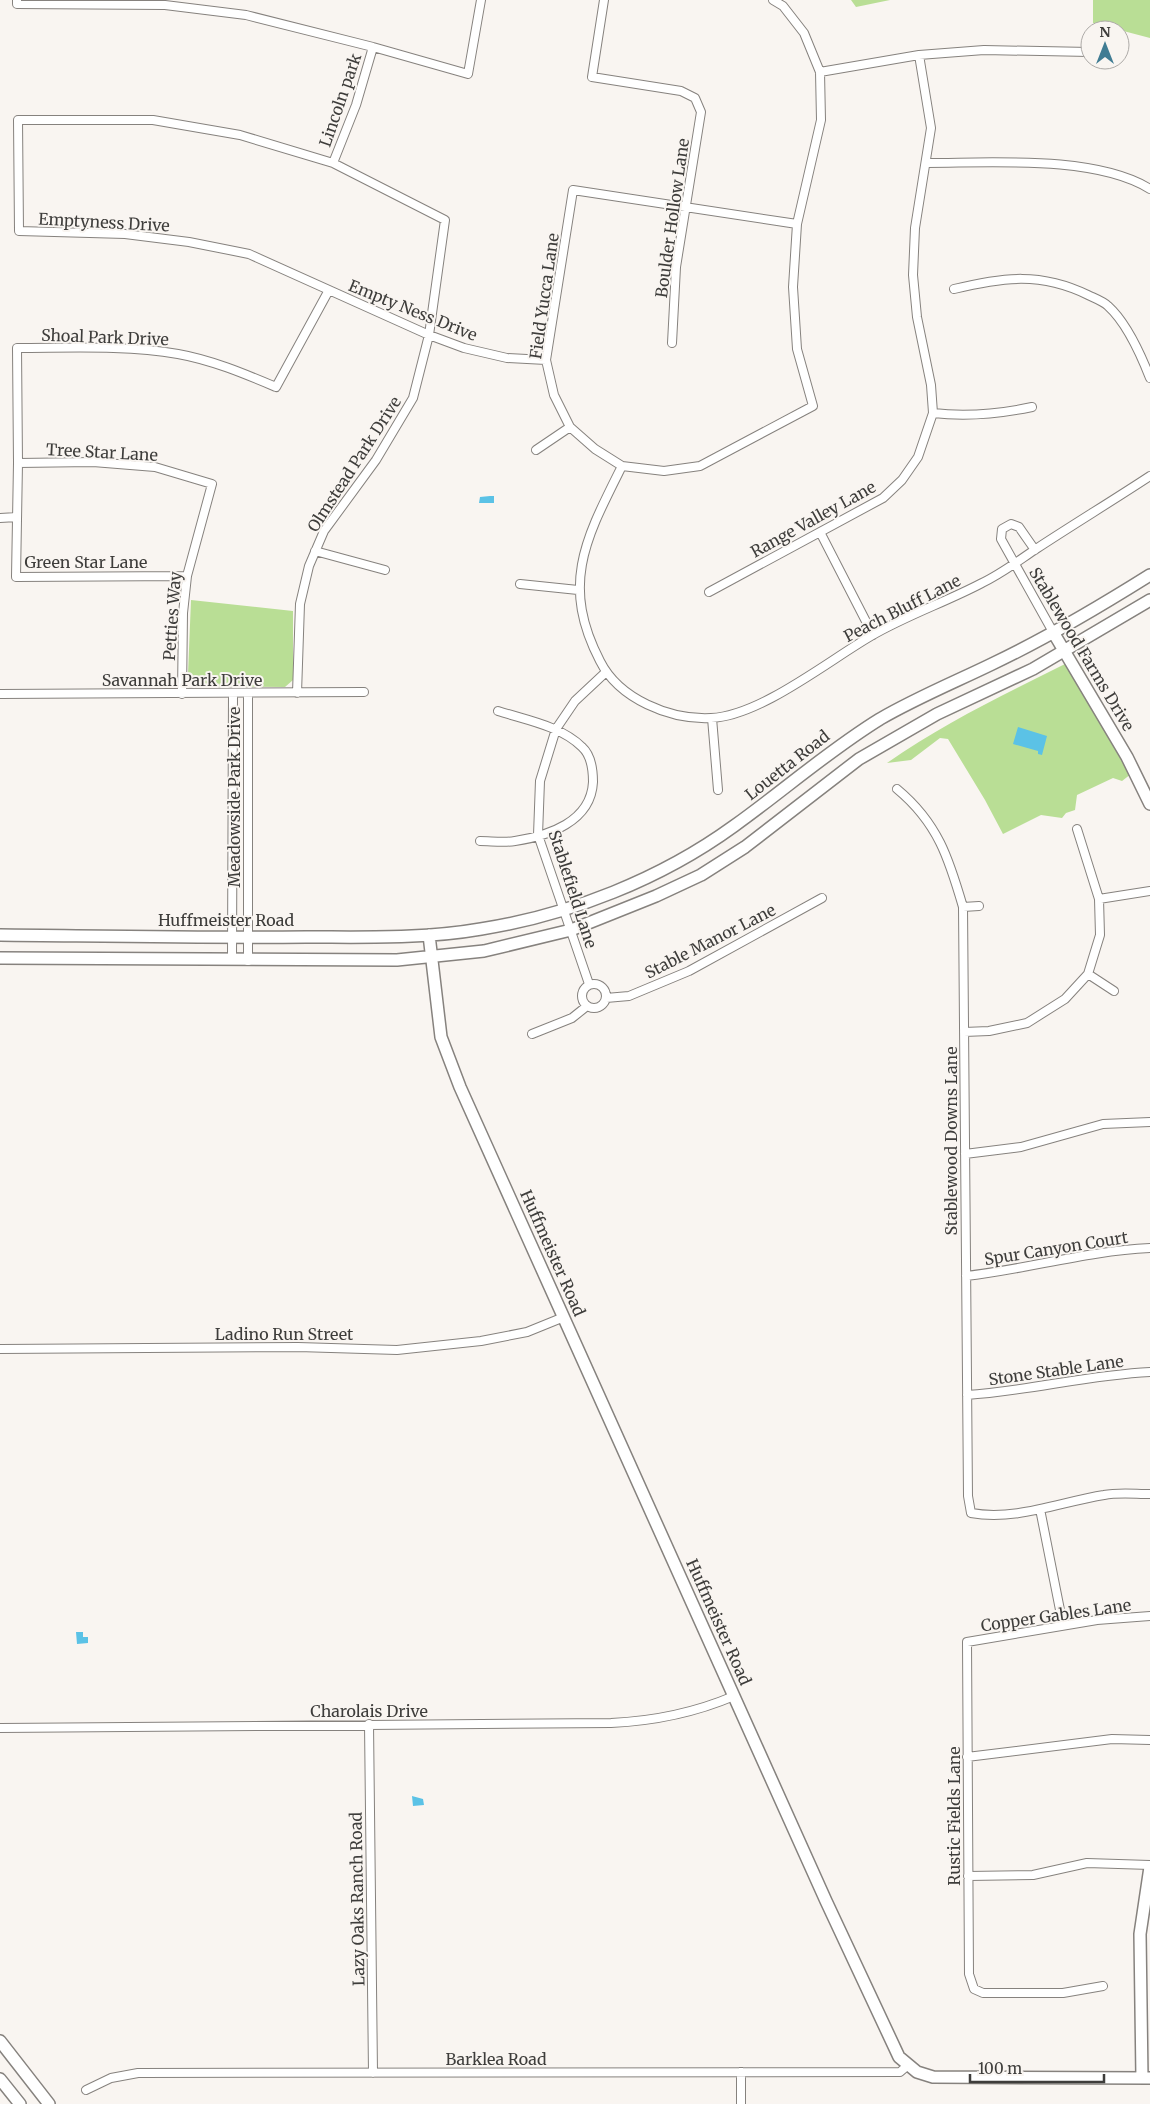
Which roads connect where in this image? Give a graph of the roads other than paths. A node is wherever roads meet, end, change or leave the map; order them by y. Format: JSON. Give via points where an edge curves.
{"nodes":[{"id":1,"x":481,"y":0,"type":"edge"},
{"id":2,"x":604,"y":0,"type":"edge"},
{"id":3,"x":773,"y":0,"type":"edge"},
{"id":4,"x":17,"y":2,"type":"edge"},
{"id":5,"x":373,"y":46,"type":"junction"},
{"id":6,"x":1080,"y":52,"type":"edge"},
{"id":7,"x":919,"y":55,"type":"junction"},
{"id":8,"x":820,"y":72,"type":"junction"},
{"id":9,"x":333,"y":162,"type":"junction"},
{"id":10,"x":927,"y":163,"type":"junction"},
{"id":11,"x":1150,"y":188,"type":"edge"},
{"id":12,"x":686,"y":207,"type":"junction"},
{"id":13,"x":797,"y":224,"type":"junction"},
{"id":14,"x":954,"y":289,"type":"dead end"},
{"id":15,"x":329,"y":290,"type":"junction"},
{"id":16,"x":429,"y":335,"type":"junction"},
{"id":17,"x":672,"y":343,"type":"dead end"},
{"id":18,"x":546,"y":360,"type":"junction"},
{"id":19,"x":1150,"y":378,"type":"edge"},
{"id":20,"x":1032,"y":407,"type":"dead end"},
{"id":21,"x":933,"y":414,"type":"junction"},
{"id":22,"x":570,"y":427,"type":"junction"},
{"id":23,"x":536,"y":450,"type":"dead end"},
{"id":24,"x":18,"y":463,"type":"junction"},
{"id":25,"x":622,"y":466,"type":"junction"},
{"id":26,"x":1150,"y":476,"type":"edge"},
{"id":27,"x":212,"y":484,"type":"joint"},
{"id":28,"x":17,"y":517,"type":"junction"},
{"id":29,"x":0,"y":518,"type":"edge"},
{"id":30,"x":820,"y":532,"type":"junction"},
{"id":31,"x":1035,"y":550,"type":"junction"},
{"id":32,"x":315,"y":551,"type":"junction"},
{"id":33,"x":1014,"y":564,"type":"junction"},
{"id":34,"x":385,"y":570,"type":"dead end"},
{"id":35,"x":1150,"y":575,"type":"edge"},
{"id":36,"x":187,"y":576,"type":"junction"},
{"id":37,"x":520,"y":584,"type":"dead end"},
{"id":38,"x":578,"y":590,"type":"junction"},
{"id":39,"x":709,"y":592,"type":"dead end"},
{"id":40,"x":1150,"y":600,"type":"edge"},
{"id":41,"x":1053,"y":632,"type":"junction"},
{"id":42,"x":873,"y":634,"type":"junction"},
{"id":43,"x":1064,"y":652,"type":"junction"},
{"id":44,"x":606,"y":672,"type":"junction"},
{"id":45,"x":364,"y":692,"type":"dead end"},
{"id":46,"x":233,"y":693,"type":"junction"},
{"id":47,"x":248,"y":693,"type":"junction"},
{"id":48,"x":297,"y":693,"type":"junction"},
{"id":49,"x":0,"y":694,"type":"edge"},
{"id":50,"x":182,"y":694,"type":"junction"},
{"id":51,"x":498,"y":711,"type":"dead end"},
{"id":52,"x":884,"y":717,"type":"junction"},
{"id":53,"x":712,"y":718,"type":"junction"},
{"id":54,"x":556,"y":729,"type":"junction"},
{"id":55,"x":896,"y":736,"type":"junction"},
{"id":56,"x":897,"y":789,"type":"dead end"},
{"id":57,"x":718,"y":790,"type":"dead end"},
{"id":58,"x":1150,"y":803,"type":"edge"},
{"id":59,"x":247,"y":818,"type":"junction"},
{"id":60,"x":232,"y":819,"type":"junction"},
{"id":61,"x":732,"y":828,"type":"junction"},
{"id":62,"x":1077,"y":828,"type":"dead end"},
{"id":63,"x":538,"y":835,"type":"junction"},
{"id":64,"x":480,"y":841,"type":"dead end"},
{"id":65,"x":745,"y":847,"type":"junction"},
{"id":66,"x":1150,"y":891,"type":"edge"},
{"id":67,"x":822,"y":898,"type":"dead end"},
{"id":68,"x":1099,"y":899,"type":"junction"},
{"id":69,"x":979,"y":906,"type":"dead end"},
{"id":70,"x":963,"y":907,"type":"junction"},
{"id":71,"x":564,"y":909,"type":"junction"},
{"id":72,"x":571,"y":930,"type":"junction"},
{"id":73,"x":0,"y":935,"type":"edge"},
{"id":74,"x":429,"y":935,"type":"junction"},
{"id":75,"x":232,"y":937,"type":"junction"},
{"id":76,"x":249,"y":937,"type":"junction"},
{"id":77,"x":0,"y":958,"type":"edge"},
{"id":78,"x":430,"y":958,"type":"junction"},
{"id":79,"x":232,"y":960,"type":"junction"},
{"id":80,"x":248,"y":961,"type":"junction"},
{"id":81,"x":1088,"y":974,"type":"junction"},
{"id":82,"x":590,"y":984,"type":"junction"},
{"id":83,"x":1114,"y":991,"type":"dead end"},
{"id":84,"x":606,"y":998,"type":"junction"},
{"id":85,"x":587,"y":1006,"type":"junction"},
{"id":86,"x":964,"y":1032,"type":"junction"},
{"id":87,"x":532,"y":1034,"type":"dead end"},
{"id":88,"x":1150,"y":1122,"type":"edge"},
{"id":89,"x":965,"y":1154,"type":"junction"},
{"id":90,"x":1150,"y":1248,"type":"edge"},
{"id":91,"x":966,"y":1276,"type":"junction"},
{"id":92,"x":564,"y":1317,"type":"junction"},
{"id":93,"x":0,"y":1349,"type":"edge"},
{"id":94,"x":1150,"y":1372,"type":"edge"},
{"id":95,"x":967,"y":1395,"type":"junction"},
{"id":96,"x":1150,"y":1494,"type":"edge"},
{"id":97,"x":1040,"y":1509,"type":"junction"},
{"id":98,"x":1150,"y":1616,"type":"edge"},
{"id":99,"x":1063,"y":1625,"type":"junction"},
{"id":100,"x":966,"y":1642,"type":"joint"},
{"id":101,"x":734,"y":1696,"type":"junction"},
{"id":102,"x":369,"y":1724,"type":"junction"},
{"id":103,"x":0,"y":1728,"type":"edge"},
{"id":104,"x":1150,"y":1740,"type":"edge"},
{"id":105,"x":967,"y":1757,"type":"junction"},
{"id":106,"x":1150,"y":1866,"type":"edge"},
{"id":107,"x":968,"y":1876,"type":"junction"},
{"id":108,"x":1103,"y":1986,"type":"dead end"},
{"id":109,"x":0,"y":2041,"type":"edge"},
{"id":110,"x":907,"y":2066,"type":"junction"},
{"id":111,"x":741,"y":2072,"type":"junction"},
{"id":112,"x":373,"y":2073,"type":"junction"},
{"id":113,"x":1146,"y":2078,"type":"edge"},
{"id":114,"x":0,"y":2079,"type":"edge"},
{"id":115,"x":86,"y":2090,"type":"dead end"},
{"id":116,"x":20,"y":2104,"type":"edge"},
{"id":117,"x":49,"y":2104,"type":"edge"},
{"id":118,"x":741,"y":2104,"type":"edge"}],
"edges":[{"from":1,"to":5,"type":"street","via":[[468,74]]},
{"from":2,"to":12,"type":"street","name":"Boulder Hollow Lane","via":[[592,77],[681,91],[695,98],[701,112]]},
{"from":3,"to":8,"type":"street","via":[[783,6],[804,33]]},
{"from":4,"to":5,"type":"street","via":[[165,5],[246,15]]},
{"from":5,"to":9,"type":"street","name":"Lincoln park","via":[[356,105]]},
{"from":6,"to":7,"type":"street","via":[[984,50]]},
{"from":7,"to":8,"type":"street"},
{"from":7,"to":10,"type":"street","via":[[931,128]]},
{"from":8,"to":13,"type":"street","via":[[821,120]]},
{"from":9,"to":15,"type":"street","name":"Emptyness Drive","via":[[240,135],[153,120],[18,120],[19,231],[125,234],[190,242],[249,254]]},
{"from":9,"to":16,"type":"street","name":"Olmstead Park Drive","via":[[445,220]]},
{"from":10,"to":11,"type":"street","via":[[1040,164],[1086,169]]},
{"from":10,"to":21,"type":"street","via":[[915,228],[913,275]]},
{"from":12,"to":13,"type":"street"},
{"from":12,"to":17,"type":"street","name":"Boulder Hollow Lane","via":[[676,267]]},
{"from":12,"to":18,"type":"street","name":"Field Yucca Lane","via":[[573,190]]},
{"from":13,"to":25,"type":"street","via":[[793,287],[797,349],[813,406],[700,466],[664,471]]},
{"from":14,"to":19,"type":"street","via":[[996,279],[1041,278],[1074,288],[1108,305],[1137,346]]},
{"from":15,"to":16,"type":"street","name":"Empty Ness Drive"},
{"from":15,"to":24,"type":"street","name":"Shoal Park Drive","via":[[276,387],[179,354],[122,349],[17,348]]},
{"from":16,"to":18,"type":"street","name":"Empty Ness Drive","via":[[464,348],[507,358]]},
{"from":16,"to":32,"type":"street","name":"Olmstead Park Drive","via":[[413,398],[376,460],[324,531]]},
{"from":18,"to":22,"type":"street","name":"Field Yucca Lane","via":[[554,395]]},
{"from":20,"to":21,"type":"street","via":[[985,415]]},
{"from":21,"to":30,"type":"street","name":"Range Valley Lane","via":[[918,456],[902,480],[883,498]]},
{"from":22,"to":23,"type":"street"},
{"from":22,"to":25,"type":"street","name":"Field Yucca Lane","via":[[595,449]]},
{"from":24,"to":27,"type":"street","name":"Tree Star Lane","via":[[93,462],[155,467]]},
{"from":24,"to":28,"type":"street"},
{"from":25,"to":38,"type":"street","via":[[595,519],[583,558]]},
{"from":26,"to":31,"type":"street","name":"Peach Bluff Lane"},
{"from":27,"to":36,"type":"street","name":"Petties Way"},
{"from":28,"to":29,"type":"street"},
{"from":28,"to":36,"type":"street","name":"Green Star Lane","via":[[16,576]]},
{"from":30,"to":39,"type":"street","name":"Range Valley Lane"},
{"from":30,"to":42,"type":"street"},
{"from":31,"to":33,"type":"street","name":"Peach Bluff Lane"},
{"from":31,"to":33,"type":"street","name":"Stablewood Farms Drive","via":[[1020,526],[1011,524],[1002,529],[1001,539]]},
{"from":32,"to":34,"type":"street"},
{"from":32,"to":48,"type":"street","name":"Olmstead Park Drive","via":[[300,604]]},
{"from":33,"to":41,"type":"street","name":"Stablewood Farms Drive"},
{"from":33,"to":42,"type":"street","name":"Peach Bluff Lane","via":[[984,582]]},
{"from":35,"to":41,"type":"main road","name":"Louetta Road"},
{"from":36,"to":50,"type":"street","name":"Petties Way"},
{"from":37,"to":38,"type":"street"},
{"from":38,"to":44,"type":"street","via":[[583,622]]},
{"from":40,"to":43,"type":"main road"},
{"from":41,"to":43,"type":"main road","name":"Stablewood Farms Drive"},
{"from":41,"to":52,"type":"main road","name":"Louetta Road"},
{"from":42,"to":53,"type":"street","name":"Peach Bluff Lane","via":[[754,708]]},
{"from":43,"to":55,"type":"main road"},
{"from":43,"to":58,"type":"main road","name":"Stablewood Farms Drive","via":[[1127,757]]},
{"from":44,"to":53,"type":"street","name":"Peach Bluff Lane","via":[[632,696],[671,715]]},
{"from":44,"to":54,"type":"street","name":"Stablefield Lane","via":[[575,701]]},
{"from":45,"to":48,"type":"street","name":"Savannah Park Drive"},
{"from":46,"to":47,"type":"street","name":"Savannah Park Drive"},
{"from":46,"to":50,"type":"street","name":"Savannah Park Drive"},
{"from":46,"to":60,"type":"street","name":"Meadowside Park Drive"},
{"from":47,"to":48,"type":"street","name":"Savannah Park Drive"},
{"from":47,"to":59,"type":"street","name":"Meadowside Park Drive"},
{"from":49,"to":50,"type":"street","name":"Savannah Park Drive"},
{"from":51,"to":54,"type":"street"},
{"from":52,"to":55,"type":"main road"},
{"from":52,"to":61,"type":"main road","name":"Louetta Road","via":[[846,740]]},
{"from":53,"to":57,"type":"street"},
{"from":54,"to":63,"type":"street","name":"Stablefield Lane","via":[[540,781]]},
{"from":54,"to":63,"type":"street","via":[[583,747],[593,770],[592,794],[580,815],[557,830]]},
{"from":55,"to":65,"type":"main road","via":[[852,764]]},
{"from":56,"to":70,"type":"street","name":"Stablewood Downs Lane","via":[[935,832],[948,858]]},
{"from":59,"to":60,"type":"street"},
{"from":59,"to":76,"type":"street","name":"Meadowside Park Drive"},
{"from":60,"to":75,"type":"street","name":"Meadowside Park Drive"},
{"from":61,"to":65,"type":"main road"},
{"from":61,"to":71,"type":"main road","name":"Louetta Road","via":[[647,877]]},
{"from":62,"to":68,"type":"street"},
{"from":63,"to":64,"type":"street","via":[[513,842]]},
{"from":63,"to":71,"type":"street","name":"Stablefield Lane"},
{"from":65,"to":72,"type":"main road","via":[[656,896]]},
{"from":66,"to":68,"type":"street"},
{"from":67,"to":84,"type":"street","name":"Stable Manor Lane","via":[[689,971],[629,996]]},
{"from":68,"to":81,"type":"street","via":[[1100,935]]},
{"from":69,"to":70,"type":"street"},
{"from":70,"to":86,"type":"street","name":"Stablewood Downs Lane"},
{"from":71,"to":72,"type":"street","name":"Stablefield Lane"},
{"from":71,"to":74,"type":"main road","name":"Louetta Road","via":[[480,930]]},
{"from":72,"to":78,"type":"main road","via":[[484,951]]},
{"from":72,"to":82,"type":"street","name":"Stablefield Lane"},
{"from":73,"to":75,"type":"main road","name":"Huffmeister Road"},
{"from":74,"to":76,"type":"main road","name":"Huffmeister Road"},
{"from":74,"to":78,"type":"main road","name":"Huffmeister Road"},
{"from":75,"to":76,"type":"main road","name":"Huffmeister Road"},
{"from":75,"to":79,"type":"street","name":"Meadowside Park Drive"},
{"from":76,"to":80,"type":"street","name":"Meadowside Park Drive"},
{"from":77,"to":79,"type":"main road"},
{"from":78,"to":80,"type":"main road"},
{"from":78,"to":92,"type":"main road","name":"Huffmeister Road","via":[[437,1014],[448,1056]]},
{"from":79,"to":80,"type":"main road"},
{"from":81,"to":83,"type":"street"},
{"from":81,"to":86,"type":"street","via":[[1064,999],[1027,1023],[989,1031]]},
{"from":82,"to":84,"type":"street","via":[[603,987]]},
{"from":82,"to":85,"type":"street","via":[[585,986],[581,995]]},
{"from":84,"to":85,"type":"street","via":[[598,1007]]},
{"from":85,"to":87,"type":"street","via":[[572,1018]]},
{"from":86,"to":89,"type":"street","name":"Stablewood Downs Lane"},
{"from":88,"to":89,"type":"street","via":[[1103,1124],[1021,1147]]},
{"from":89,"to":91,"type":"street","name":"Stablewood Downs Lane"},
{"from":90,"to":91,"type":"street","name":"Spur Canyon Court","via":[[1078,1255],[1011,1271]]},
{"from":91,"to":95,"type":"street","name":"Stablewood Downs Lane"},
{"from":92,"to":93,"type":"street","name":"Ladino Run Street","via":[[527,1332],[490,1340],[398,1350],[298,1347]]},
{"from":92,"to":101,"type":"main road","name":"Huffmeister Road"},
{"from":94,"to":95,"type":"street","name":"Stone Stable Lane"},
{"from":95,"to":97,"type":"street","name":"Stablewood Downs Lane","via":[[971,1513],[990,1516]]},
{"from":96,"to":97,"type":"street","via":[[1106,1494]]},
{"from":97,"to":99,"type":"street"},
{"from":98,"to":99,"type":"street","name":"Copper Gables Lane"},
{"from":99,"to":100,"type":"street","name":"Copper Gables Lane"},
{"from":100,"to":105,"type":"street","name":"Rustic Fields Lane"},
{"from":101,"to":102,"type":"street","name":"Charolais Drive","via":[[674,1716],[634,1722]]},
{"from":101,"to":110,"type":"main road","name":"Huffmeister Road","via":[[892,2045]]},
{"from":102,"to":103,"type":"street","name":"Charolais Drive"},
{"from":102,"to":112,"type":"street","name":"Lazy Oaks Ranch Road"},
{"from":104,"to":105,"type":"street","via":[[1112,1739]]},
{"from":105,"to":107,"type":"street","name":"Rustic Fields Lane"},
{"from":106,"to":107,"type":"street","via":[[1088,1863],[1033,1875]]},
{"from":106,"to":113,"type":"main road","via":[[1140,1934]]},
{"from":107,"to":108,"type":"street","name":"Rustic Fields Lane","via":[[969,1974],[974,1989],[983,1993],[1063,1993]]},
{"from":109,"to":117,"type":"main road"},
{"from":110,"to":111,"type":"street","name":"Barklea Road","via":[[900,2072]]},
{"from":110,"to":113,"type":"main road","via":[[933,2077],[951,2079]]},
{"from":111,"to":112,"type":"street","name":"Barklea Road"},
{"from":111,"to":118,"type":"street"},
{"from":112,"to":115,"type":"street","name":"Barklea Road","via":[[138,2073],[111,2078]]},
{"from":114,"to":116,"type":"main road"}]}
